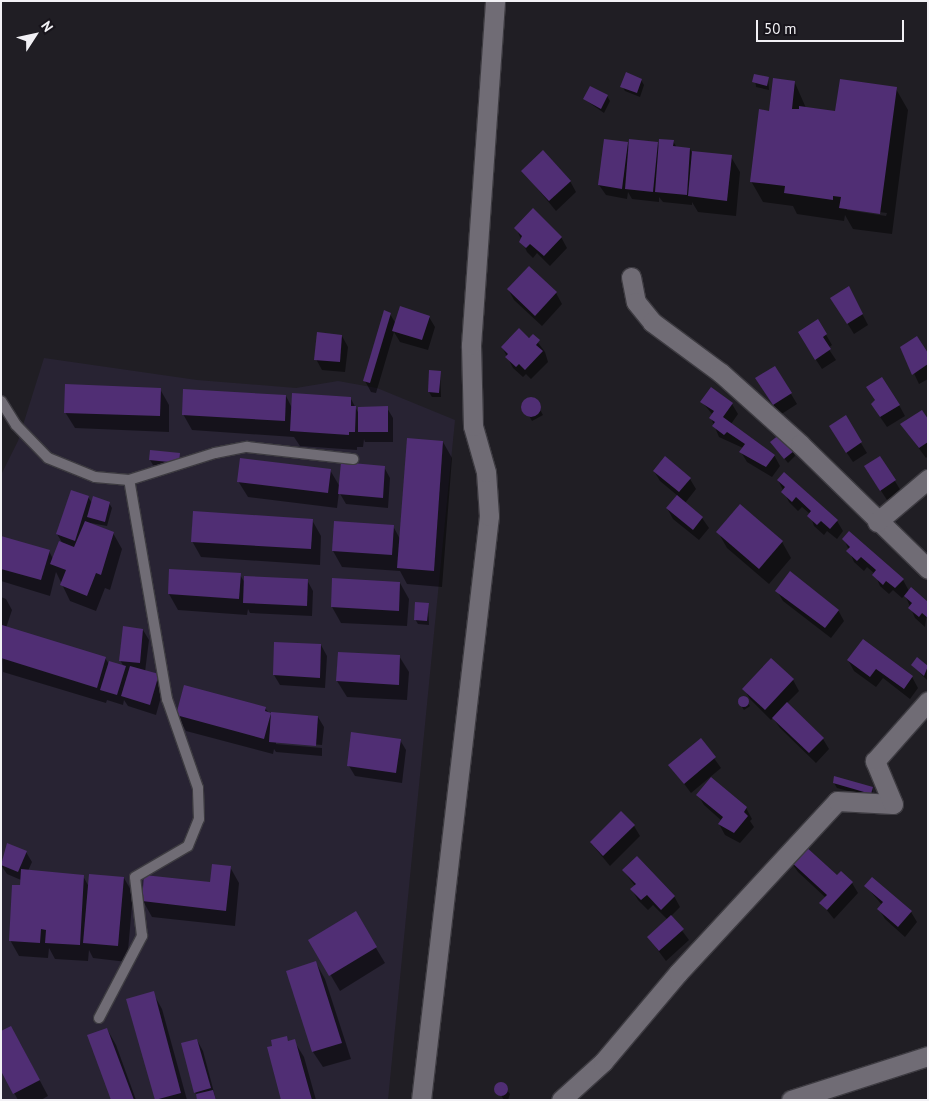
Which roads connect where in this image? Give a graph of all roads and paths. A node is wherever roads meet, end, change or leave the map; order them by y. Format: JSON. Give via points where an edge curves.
{"nodes":[{"id":1,"x":496,"y":1,"type":"edge"},
{"id":2,"x":631,"y":277,"type":"dead end"},
{"id":3,"x":1,"y":402,"type":"edge"},
{"id":4,"x":353,"y":459,"type":"dead end"},
{"id":5,"x":928,"y":479,"type":"edge"},
{"id":6,"x":129,"y":480,"type":"junction"},
{"id":7,"x":878,"y":522,"type":"junction"},
{"id":8,"x":928,"y":569,"type":"edge"},
{"id":9,"x":928,"y":701,"type":"edge"},
{"id":10,"x":99,"y":1018,"type":"dead end"},
{"id":11,"x":928,"y":1056,"type":"edge"},
{"id":12,"x":421,"y":1100,"type":"edge"},
{"id":13,"x":561,"y":1100,"type":"edge"},
{"id":14,"x":791,"y":1100,"type":"edge"}],
"edges":[{"from":1,"to":12,"type":"street","via":[[471,345],[473,426],[486,472],[489,516]]},
{"from":2,"to":7,"type":"street","via":[[636,302],[652,322],[721,373],[800,444]]},
{"from":3,"to":6,"type":"lane","via":[[16,425],[48,458],[95,477]]},
{"from":4,"to":6,"type":"lane","via":[[247,447],[215,453]]},
{"from":5,"to":7,"type":"street"},
{"from":6,"to":10,"type":"lane","via":[[167,699],[198,788],[199,819],[188,846],[135,877],[142,936]]},
{"from":7,"to":8,"type":"street"},
{"from":9,"to":13,"type":"street","via":[[875,761],[893,804],[837,801],[678,973],[603,1062]]},
{"from":11,"to":14,"type":"street"}]}
